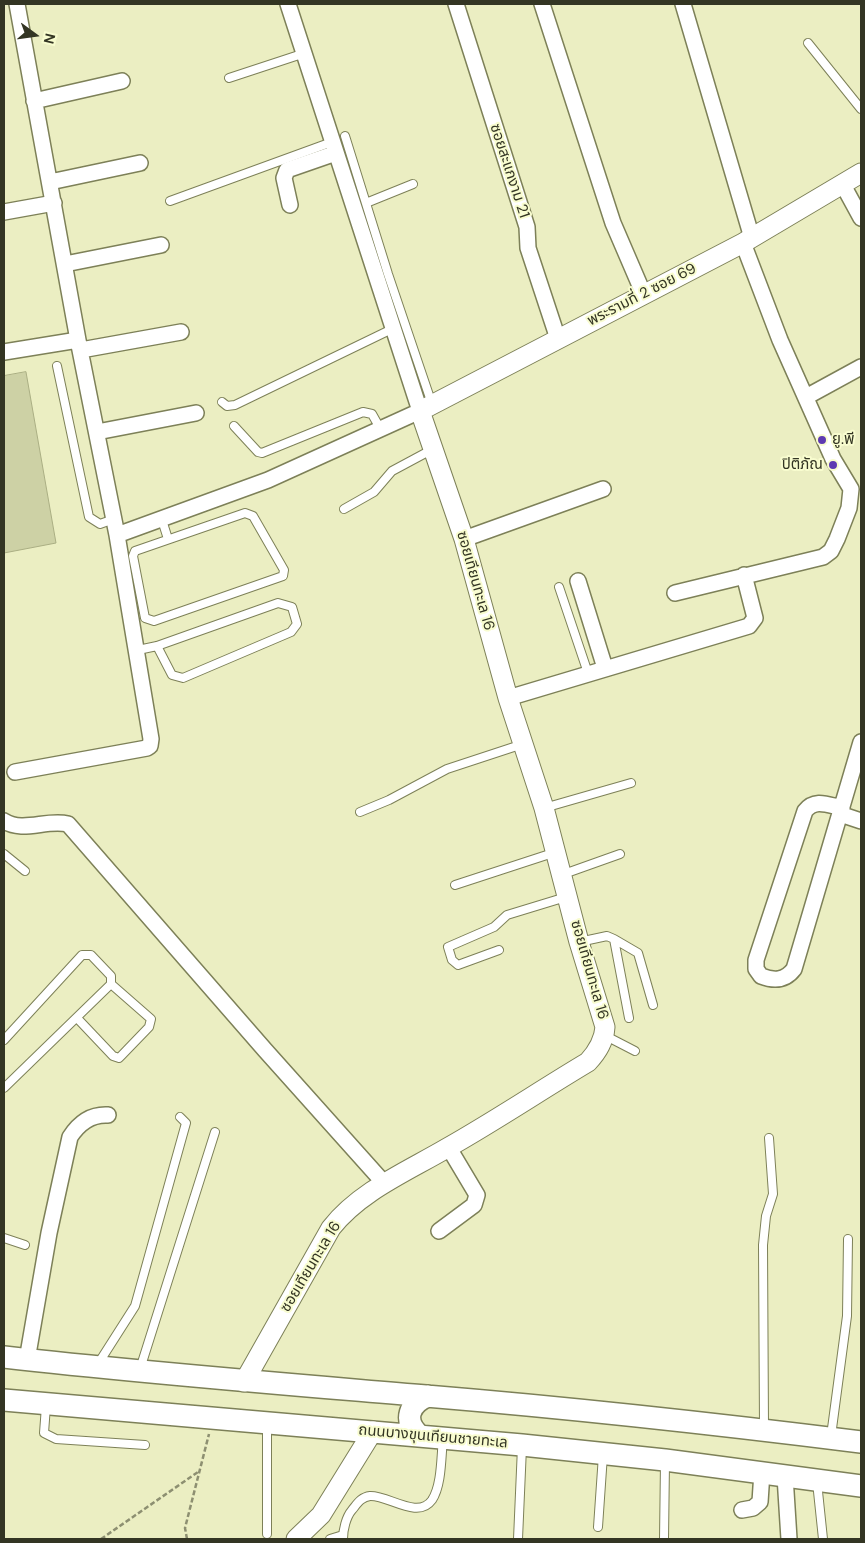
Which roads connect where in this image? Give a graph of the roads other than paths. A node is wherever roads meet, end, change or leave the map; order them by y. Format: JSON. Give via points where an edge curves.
{"nodes":[{"id":1,"x":17,"y":4,"type":"edge"},
{"id":2,"x":288,"y":4,"type":"edge"},
{"id":3,"x":456,"y":4,"type":"edge"},
{"id":4,"x":542,"y":4,"type":"edge"},
{"id":5,"x":683,"y":4,"type":"edge"},
{"id":6,"x":808,"y":43,"type":"dead end"},
{"id":7,"x":305,"y":53,"type":"junction"},
{"id":8,"x":229,"y":78,"type":"dead end"},
{"id":9,"x":122,"y":81,"type":"dead end"},
{"id":10,"x":34,"y":101,"type":"junction"},
{"id":11,"x":861,"y":109,"type":"edge"},
{"id":12,"x":338,"y":144,"type":"junction"},
{"id":13,"x":140,"y":163,"type":"dead end"},
{"id":14,"x":861,"y":173,"type":"edge"},
{"id":15,"x":50,"y":182,"type":"junction"},
{"id":16,"x":412,"y":184,"type":"dead end"},
{"id":17,"x":843,"y":185,"type":"junction"},
{"id":18,"x":170,"y":201,"type":"dead end"},
{"id":19,"x":54,"y":203,"type":"junction"},
{"id":20,"x":366,"y":203,"type":"junction"},
{"id":21,"x":290,"y":205,"type":"dead end"},
{"id":22,"x":4,"y":212,"type":"edge"},
{"id":23,"x":861,"y":218,"type":"edge"},
{"id":24,"x":747,"y":241,"type":"junction"},
{"id":25,"x":161,"y":245,"type":"dead end"},
{"id":26,"x":65,"y":264,"type":"junction"},
{"id":27,"x":644,"y":294,"type":"junction"},
{"id":28,"x":392,"y":329,"type":"junction"},
{"id":29,"x":181,"y":332,"type":"dead end"},
{"id":30,"x":558,"y":339,"type":"junction"},
{"id":31,"x":80,"y":345,"type":"junction"},
{"id":32,"x":4,"y":352,"type":"edge"},
{"id":33,"x":57,"y":366,"type":"dead end"},
{"id":34,"x":861,"y":367,"type":"edge"},
{"id":35,"x":806,"y":397,"type":"junction"},
{"id":36,"x":222,"y":402,"type":"dead end"},
{"id":37,"x":426,"y":408,"type":"junction"},
{"id":38,"x":196,"y":413,"type":"dead end"},
{"id":39,"x":234,"y":426,"type":"dead end"},
{"id":40,"x":381,"y":431,"type":"junction"},
{"id":41,"x":97,"y":432,"type":"junction"},
{"id":42,"x":433,"y":449,"type":"junction"},
{"id":43,"x":603,"y":489,"type":"dead end"},
{"id":44,"x":344,"y":509,"type":"dead end"},
{"id":45,"x":114,"y":519,"type":"junction"},
{"id":46,"x":162,"y":520,"type":"junction"},
{"id":47,"x":118,"y":535,"type":"junction"},
{"id":48,"x":168,"y":539,"type":"junction"},
{"id":49,"x":464,"y":540,"type":"junction"},
{"id":50,"x":744,"y":575,"type":"junction"},
{"id":51,"x":578,"y":581,"type":"dead end"},
{"id":52,"x":559,"y":586,"type":"dead end"},
{"id":53,"x":675,"y":593,"type":"dead end"},
{"id":54,"x":157,"y":646,"type":"junction"},
{"id":55,"x":138,"y":650,"type":"junction"},
{"id":56,"x":605,"y":668,"type":"junction"},
{"id":57,"x":588,"y":673,"type":"junction"},
{"id":58,"x":508,"y":698,"type":"junction"},
{"id":59,"x":861,"y":742,"type":"edge"},
{"id":60,"x":523,"y":744,"type":"junction"},
{"id":61,"x":15,"y":772,"type":"dead end"},
{"id":62,"x":631,"y":783,"type":"dead end"},
{"id":63,"x":544,"y":808,"type":"junction"},
{"id":64,"x":841,"y":811,"type":"junction"},
{"id":65,"x":360,"y":812,"type":"dead end"},
{"id":66,"x":4,"y":821,"type":"edge"},
{"id":67,"x":861,"y":821,"type":"edge"},
{"id":68,"x":556,"y":852,"type":"junction"},
{"id":69,"x":4,"y":854,"type":"edge"},
{"id":70,"x":620,"y":854,"type":"dead end"},
{"id":71,"x":25,"y":871,"type":"dead end"},
{"id":72,"x":561,"y":875,"type":"junction"},
{"id":73,"x":455,"y":885,"type":"dead end"},
{"id":74,"x":568,"y":896,"type":"junction"},
{"id":75,"x":614,"y":939,"type":"junction"},
{"id":76,"x":579,"y":942,"type":"junction"},
{"id":77,"x":499,"y":950,"type":"dead end"},
{"id":78,"x":111,"y":984,"type":"junction"},
{"id":79,"x":653,"y":1005,"type":"dead end"},
{"id":80,"x":77,"y":1018,"type":"junction"},
{"id":81,"x":629,"y":1018,"type":"dead end"},
{"id":82,"x":604,"y":1035,"type":"junction"},
{"id":83,"x":4,"y":1040,"type":"edge"},
{"id":84,"x":636,"y":1051,"type":"dead end"},
{"id":85,"x":4,"y":1088,"type":"edge"},
{"id":86,"x":108,"y":1115,"type":"dead end"},
{"id":87,"x":180,"y":1117,"type":"dead end"},
{"id":88,"x":215,"y":1132,"type":"dead end"},
{"id":89,"x":769,"y":1138,"type":"dead end"},
{"id":90,"x":448,"y":1148,"type":"junction"},
{"id":91,"x":384,"y":1183,"type":"junction"},
{"id":92,"x":440,"y":1231,"type":"dead end"},
{"id":93,"x":4,"y":1238,"type":"edge"},
{"id":94,"x":848,"y":1239,"type":"dead end"},
{"id":95,"x":25,"y":1245,"type":"dead end"},
{"id":96,"x":4,"y":1247,"type":"edge"},
{"id":97,"x":4,"y":1357,"type":"edge"},
{"id":98,"x":27,"y":1360,"type":"junction"},
{"id":99,"x":95,"y":1368,"type":"junction"},
{"id":100,"x":138,"y":1372,"type":"junction"},
{"id":101,"x":244,"y":1382,"type":"junction"},
{"id":102,"x":428,"y":1396,"type":"junction"},
{"id":103,"x":4,"y":1400,"type":"edge"},
{"id":104,"x":46,"y":1404,"type":"junction"},
{"id":105,"x":267,"y":1423,"type":"junction"},
{"id":106,"x":764,"y":1430,"type":"junction"},
{"id":107,"x":373,"y":1431,"type":"junction"},
{"id":108,"x":419,"y":1435,"type":"junction"},
{"id":109,"x":443,"y":1437,"type":"junction"},
{"id":110,"x":831,"y":1438,"type":"junction"},
{"id":111,"x":861,"y":1442,"type":"edge"},
{"id":112,"x":145,"y":1445,"type":"dead end"},
{"id":113,"x":522,"y":1445,"type":"junction"},
{"id":114,"x":603,"y":1453,"type":"junction"},
{"id":115,"x":665,"y":1460,"type":"junction"},
{"id":116,"x":762,"y":1472,"type":"junction"},
{"id":117,"x":785,"y":1476,"type":"junction"},
{"id":118,"x":817,"y":1480,"type":"junction"},
{"id":119,"x":861,"y":1486,"type":"edge"},
{"id":120,"x":742,"y":1510,"type":"dead end"},
{"id":121,"x":598,"y":1527,"type":"dead end"},
{"id":122,"x":267,"y":1534,"type":"dead end"},
{"id":123,"x":343,"y":1537,"type":"edge"},
{"id":124,"x":297,"y":1539,"type":"edge"},
{"id":125,"x":330,"y":1539,"type":"edge"},
{"id":126,"x":518,"y":1539,"type":"edge"},
{"id":127,"x":664,"y":1539,"type":"edge"},
{"id":128,"x":789,"y":1539,"type":"edge"},
{"id":129,"x":823,"y":1539,"type":"edge"}],
"edges":[{"from":1,"to":10,"type":"street"},
{"from":2,"to":7,"type":"street"},
{"from":3,"to":30,"type":"street","name":"ซอยสะแกงาม 21","via":[[527,227],[528,248]]},
{"from":4,"to":27,"type":"street","via":[[613,223]]},
{"from":5,"to":24,"type":"street"},
{"from":6,"to":11,"type":"lane"},
{"from":7,"to":8,"type":"lane"},
{"from":7,"to":12,"type":"street"},
{"from":9,"to":10,"type":"street"},
{"from":10,"to":15,"type":"street"},
{"from":12,"to":18,"type":"lane"},
{"from":12,"to":20,"type":"lane"},
{"from":12,"to":21,"type":"street","via":[[287,170],[284,178]]},
{"from":12,"to":28,"type":"street"},
{"from":13,"to":15,"type":"street"},
{"from":14,"to":17,"type":"street","name":"พระรามที่ 2 ซอย 69"},
{"from":15,"to":19,"type":"street"},
{"from":16,"to":20,"type":"lane"},
{"from":17,"to":23,"type":"street"},
{"from":17,"to":24,"type":"street","name":"พระรามที่ 2 ซอย 69"},
{"from":19,"to":22,"type":"street"},
{"from":19,"to":26,"type":"street"},
{"from":20,"to":37,"type":"lane"},
{"from":24,"to":27,"type":"street","name":"พระรามที่ 2 ซอย 69"},
{"from":24,"to":35,"type":"street","via":[[780,340]]},
{"from":25,"to":26,"type":"street"},
{"from":26,"to":31,"type":"street"},
{"from":27,"to":30,"type":"street","name":"พระรามที่ 2 ซอย 69"},
{"from":28,"to":36,"type":"lane","via":[[235,405],[227,406]]},
{"from":28,"to":37,"type":"street"},
{"from":29,"to":31,"type":"street"},
{"from":30,"to":37,"type":"street","name":"พระรามที่ 2 ซอย 69"},
{"from":31,"to":32,"type":"street"},
{"from":31,"to":41,"type":"street"},
{"from":33,"to":45,"type":"lane","via":[[89,517],[100,524]]},
{"from":34,"to":35,"type":"street"},
{"from":35,"to":50,"type":"street","via":[[833,459],[851,489],[849,508],[831,551],[823,557]]},
{"from":37,"to":40,"type":"street"},
{"from":37,"to":42,"type":"street","name":"ซอยเทียนทะเล 16"},
{"from":38,"to":41,"type":"street"},
{"from":39,"to":40,"type":"lane","via":[[258,452],[363,412],[372,414]]},
{"from":40,"to":46,"type":"street","via":[[268,480]]},
{"from":41,"to":45,"type":"street"},
{"from":42,"to":44,"type":"lane","via":[[392,471],[374,492]]},
{"from":42,"to":49,"type":"street","name":"ซอยเทียนทะเล 16"},
{"from":43,"to":49,"type":"street"},
{"from":45,"to":47,"type":"street"},
{"from":46,"to":47,"type":"street"},
{"from":46,"to":48,"type":"lane"},
{"from":47,"to":55,"type":"street"},
{"from":48,"to":48,"type":"lane","via":[[133,554],[144,618],[147,620],[154,621],[283,576],[282,566],[249,514]]},
{"from":49,"to":58,"type":"street","name":"ซอยเทียนทะเล 16"},
{"from":50,"to":53,"type":"street"},
{"from":50,"to":56,"type":"street","via":[[755,618],[749,626]]},
{"from":51,"to":56,"type":"street"},
{"from":52,"to":57,"type":"lane"},
{"from":54,"to":54,"type":"lane","via":[[172,675],[183,678],[291,632],[296,624],[292,607],[278,603]]},
{"from":54,"to":55,"type":"lane"},
{"from":55,"to":61,"type":"street","via":[[150,746]]},
{"from":56,"to":57,"type":"street"},
{"from":57,"to":58,"type":"street"},
{"from":58,"to":60,"type":"street","name":"ซอยเทียนทะเล 16"},
{"from":59,"to":64,"type":"street"},
{"from":60,"to":63,"type":"street","name":"ซอยเทียนทะเล 16"},
{"from":60,"to":65,"type":"lane","via":[[447,769]]},
{"from":62,"to":63,"type":"lane"},
{"from":63,"to":68,"type":"street","name":"ซอยเทียนทะเล 16"},
{"from":64,"to":64,"type":"street","via":[[817,802],[805,810],[756,960],[756,969],[761,976],[780,980],[788,977],[794,969]]},
{"from":64,"to":67,"type":"street"},
{"from":66,"to":91,"type":"street","via":[[14,826],[68,824]]},
{"from":68,"to":72,"type":"street","name":"ซอยเทียนทะเล 16"},
{"from":68,"to":73,"type":"lane"},
{"from":69,"to":71,"type":"lane"},
{"from":70,"to":72,"type":"lane"},
{"from":72,"to":74,"type":"street","name":"ซอยเทียนทะเล 16"},
{"from":74,"to":76,"type":"street","name":"ซอยเทียนทะเล 16"},
{"from":74,"to":77,"type":"lane","via":[[507,914],[494,928],[448,947],[452,960],[458,965]]},
{"from":75,"to":76,"type":"lane","via":[[607,936]]},
{"from":75,"to":79,"type":"lane","via":[[638,953]]},
{"from":75,"to":81,"type":"lane"},
{"from":76,"to":82,"type":"street","name":"ซอยเทียนทะเล 16","via":[[605,1027]]},
{"from":78,"to":80,"type":"lane"},
{"from":78,"to":80,"type":"lane","via":[[151,1019],[149,1027],[122,1055],[118,1058],[113,1056]]},
{"from":78,"to":83,"type":"lane","via":[[111,976],[91,955],[82,955]]},
{"from":80,"to":85,"type":"lane"},
{"from":82,"to":84,"type":"lane"},
{"from":82,"to":90,"type":"street","name":"ซอยเทียนทะเล 16","via":[[601,1046],[588,1062]]},
{"from":86,"to":98,"type":"street","via":[[95,1114],[76,1127],[70,1137]]},
{"from":87,"to":99,"type":"lane","via":[[186,1122],[135,1306]]},
{"from":88,"to":100,"type":"lane"},
{"from":89,"to":106,"type":"lane","via":[[773,1194],[766,1216],[763,1245]]},
{"from":90,"to":91,"type":"street","name":"ซอยเทียนทะเล 16"},
{"from":90,"to":92,"type":"street","via":[[477,1200]]},
{"from":91,"to":101,"type":"street","name":"ซอยเทียนทะเล 16","via":[[331,1228]]},
{"from":93,"to":95,"type":"lane"},
{"from":93,"to":96,"type":"lane"},
{"from":94,"to":110,"type":"lane","via":[[847,1316]]},
{"from":97,"to":98,"type":"main road"},
{"from":98,"to":99,"type":"main road"},
{"from":99,"to":100,"type":"main road"},
{"from":100,"to":101,"type":"main road"},
{"from":101,"to":102,"type":"main road"},
{"from":102,"to":106,"type":"main road"},
{"from":102,"to":108,"type":"main road","via":[[417,1400],[410,1412],[412,1425]]},
{"from":103,"to":104,"type":"main road","name":"ถนนบางขุนเทียนชายทะเล"},
{"from":104,"to":105,"type":"main road","name":"ถนนบางขุนเทียนชายทะเล"},
{"from":104,"to":112,"type":"lane","via":[[43,1425],[48,1436]]},
{"from":105,"to":107,"type":"main road","name":"ถนนบางขุนเทียนชายทะเล"},
{"from":105,"to":122,"type":"lane"},
{"from":106,"to":110,"type":"main road"},
{"from":107,"to":108,"type":"main road","name":"ถนนบางขุนเทียนชายทะเล"},
{"from":107,"to":124,"type":"street","via":[[321,1515]]},
{"from":108,"to":109,"type":"main road","name":"ถนนบางขุนเทียนชายทะเล"},
{"from":109,"to":113,"type":"main road","name":"ถนนบางขุนเทียนชายทะเล"},
{"from":109,"to":123,"type":"lane","via":[[433,1499],[417,1508],[370,1496],[360,1500],[348,1515]]},
{"from":110,"to":111,"type":"main road"},
{"from":113,"to":114,"type":"main road","name":"ถนนบางขุนเทียนชายทะเล"},
{"from":113,"to":126,"type":"lane"},
{"from":114,"to":115,"type":"main road","name":"ถนนบางขุนเทียนชายทะเล"},
{"from":114,"to":121,"type":"lane"},
{"from":115,"to":116,"type":"main road","name":"ถนนบางขุนเทียนชายทะเล"},
{"from":115,"to":127,"type":"lane"},
{"from":116,"to":117,"type":"main road","name":"ถนนบางขุนเทียนชายทะเล"},
{"from":116,"to":120,"type":"street","via":[[760,1502],[753,1508]]},
{"from":117,"to":118,"type":"main road","name":"ถนนบางขุนเทียนชายทะเล"},
{"from":117,"to":128,"type":"street"},
{"from":118,"to":119,"type":"main road","name":"ถนนบางขุนเทียนชายทะเล"},
{"from":118,"to":129,"type":"lane"},
{"from":123,"to":125,"type":"lane"}]}
